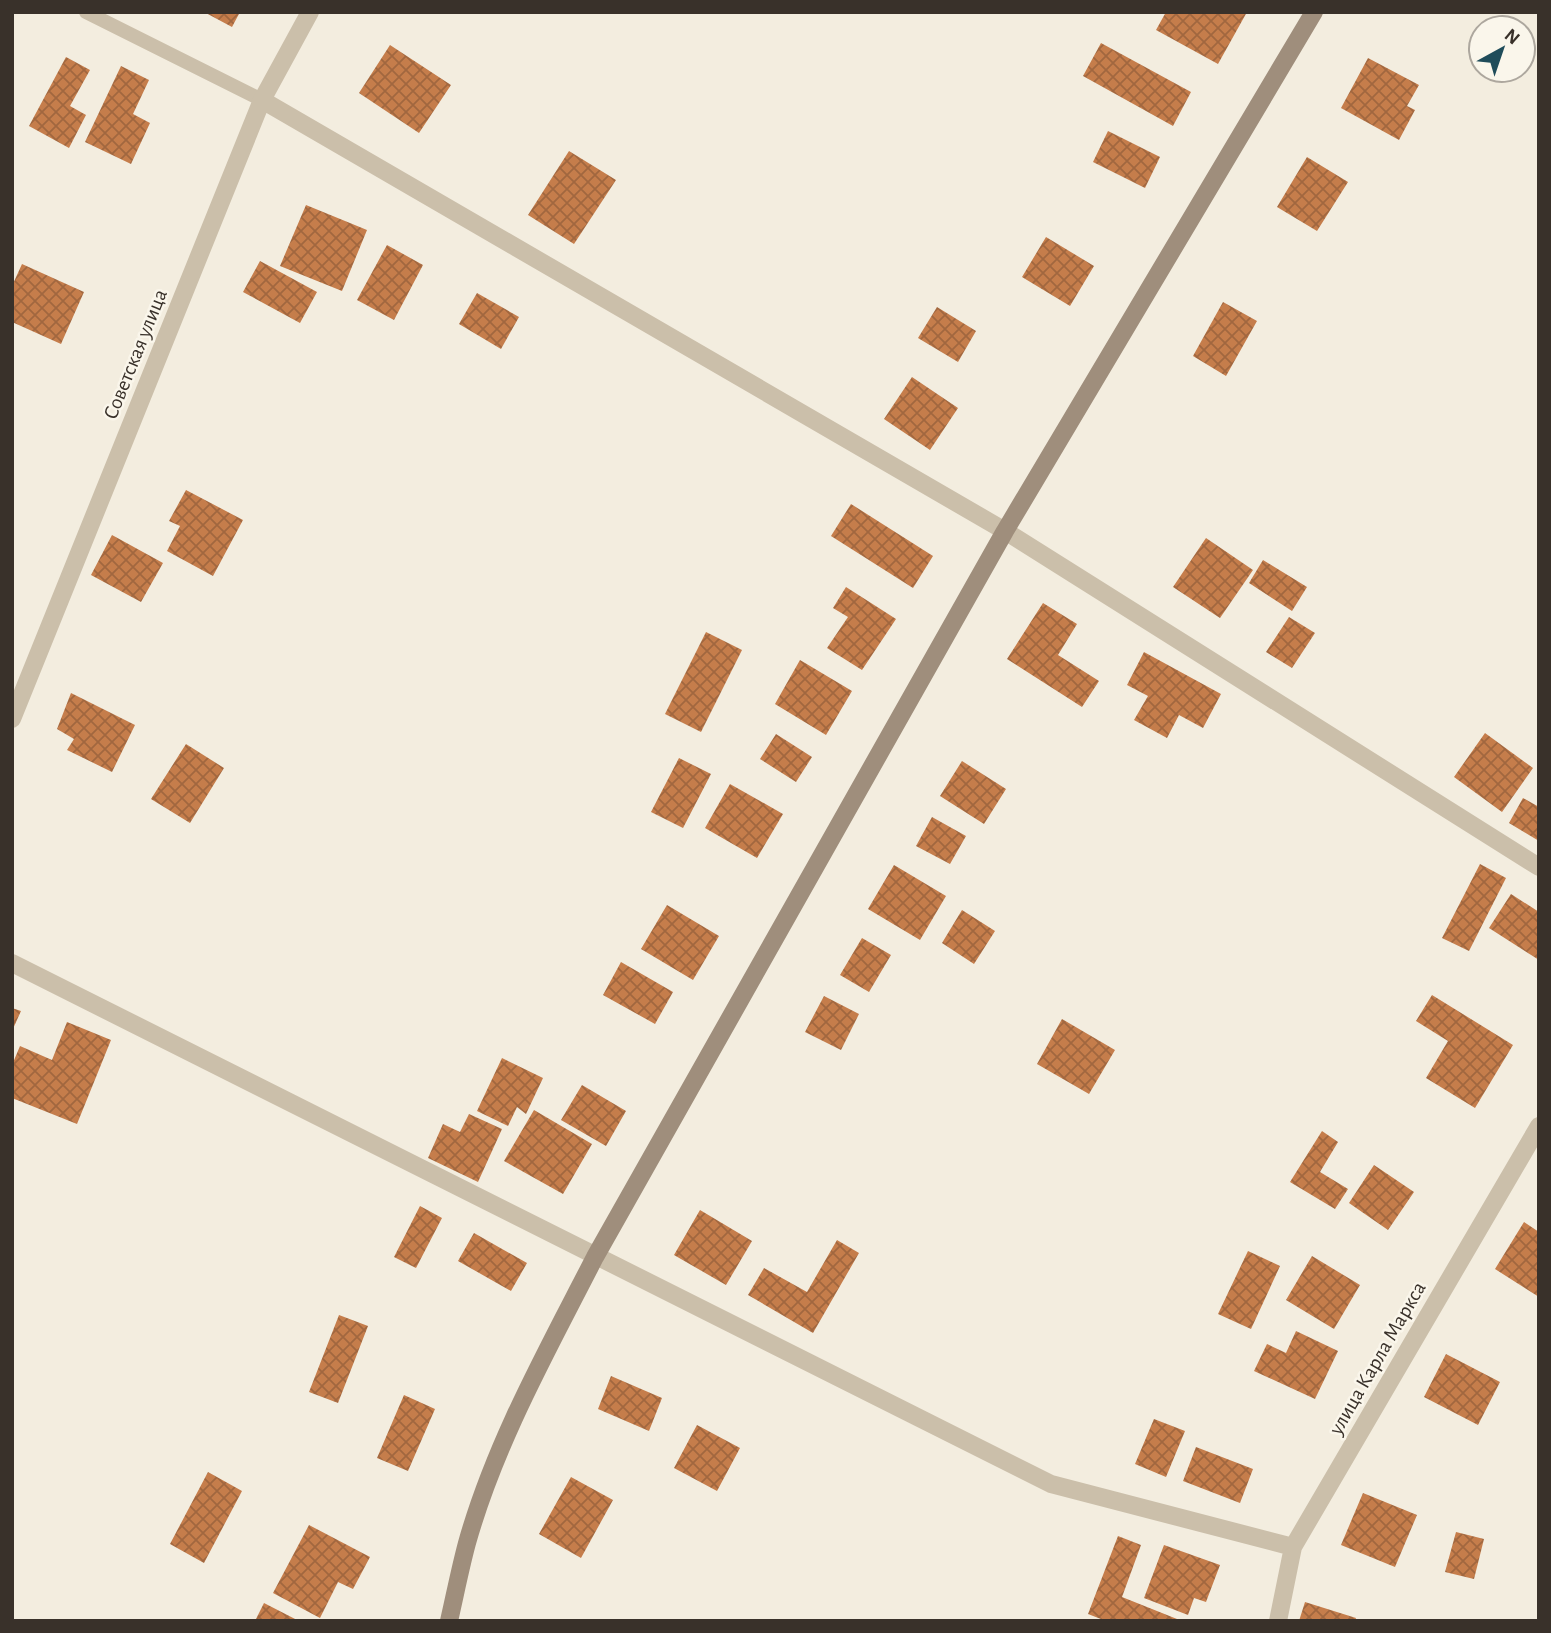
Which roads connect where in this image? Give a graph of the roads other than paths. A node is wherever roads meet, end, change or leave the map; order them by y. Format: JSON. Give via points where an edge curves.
{"nodes":[{"id":1,"x":86,"y":12,"type":"edge"},
{"id":2,"x":310,"y":12,"type":"edge"},
{"id":3,"x":1314,"y":12,"type":"edge"},
{"id":4,"x":262,"y":100,"type":"junction"},
{"id":5,"x":1004,"y":531,"type":"junction"},
{"id":6,"x":12,"y":719,"type":"edge"},
{"id":7,"x":1539,"y":867,"type":"edge"},
{"id":8,"x":12,"y":962,"type":"edge"},
{"id":9,"x":1539,"y":1126,"type":"edge"},
{"id":10,"x":595,"y":1257,"type":"junction"},
{"id":11,"x":1293,"y":1547,"type":"junction"},
{"id":12,"x":449,"y":1621,"type":"edge"},
{"id":13,"x":1278,"y":1621,"type":"edge"}],
"edges":[{"from":1,"to":4,"type":"lane"},
{"from":2,"to":4,"type":"street","name":"Советская улица"},
{"from":3,"to":5,"type":"street"},
{"from":4,"to":5,"type":"street"},
{"from":4,"to":6,"type":"street","name":"Советская улица"},
{"from":5,"to":7,"type":"street"},
{"from":5,"to":10,"type":"street"},
{"from":8,"to":10,"type":"street"},
{"from":9,"to":11,"type":"street","name":"улица Карла Маркса"},
{"from":10,"to":11,"type":"street","via":[[1051,1484]]},
{"from":10,"to":12,"type":"street","via":[[494,1466],[468,1541]]},
{"from":11,"to":13,"type":"street","name":"улица Карла Маркса"}]}
